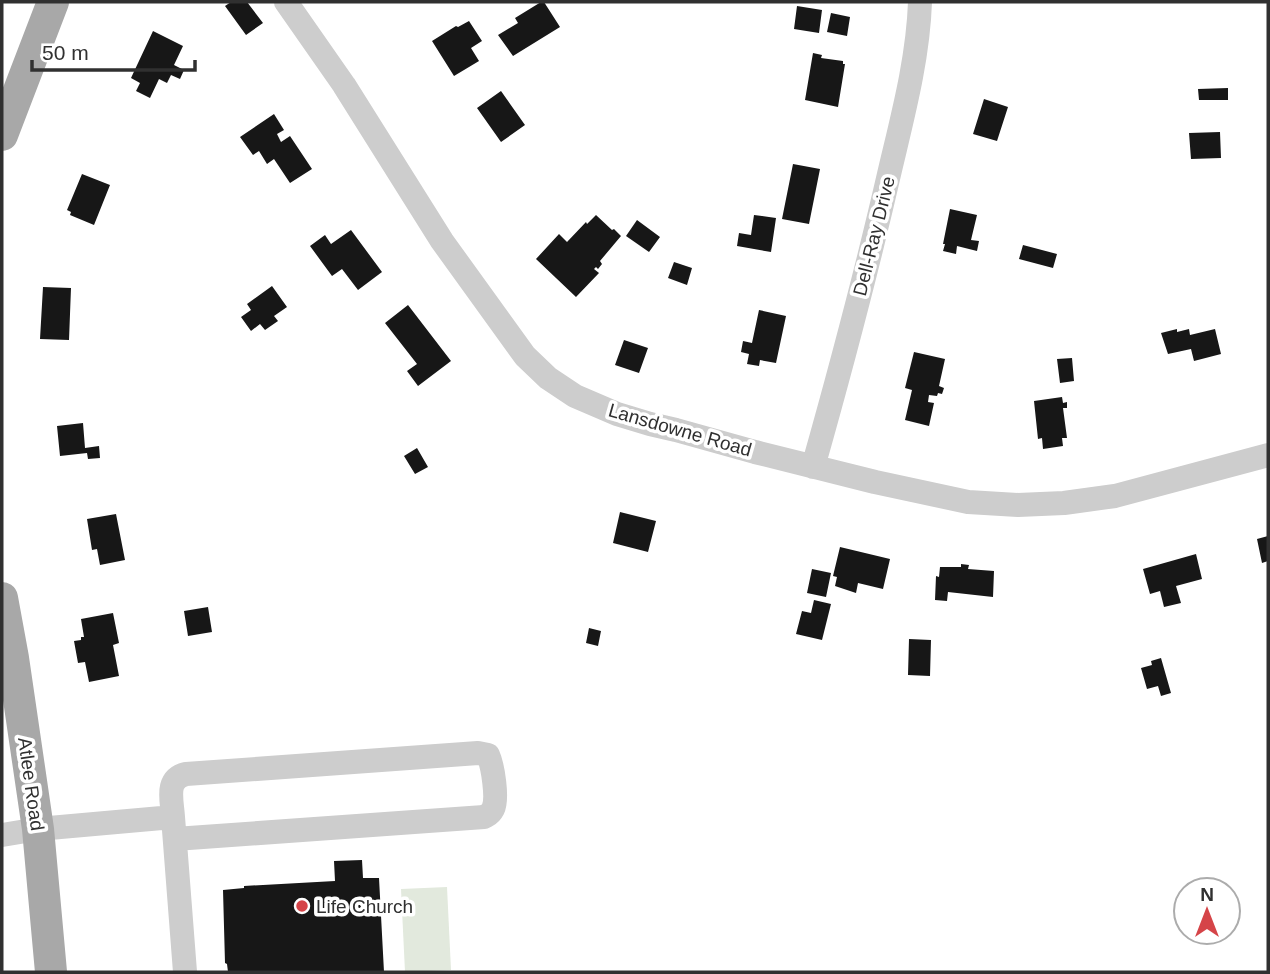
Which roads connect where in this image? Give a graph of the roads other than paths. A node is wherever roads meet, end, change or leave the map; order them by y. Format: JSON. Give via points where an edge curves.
{"nodes":[{"id":1,"x":53,"y":2,"type":"edge"},
{"id":2,"x":286,"y":2,"type":"edge"},
{"id":3,"x":920,"y":2,"type":"edge"},
{"id":4,"x":2,"y":135,"type":"edge"},
{"id":5,"x":1268,"y":455,"type":"edge"},
{"id":6,"x":813,"y":467,"type":"junction"},
{"id":7,"x":2,"y":597,"type":"edge"},
{"id":8,"x":174,"y":828,"type":"junction"},
{"id":9,"x":38,"y":829,"type":"junction"},
{"id":10,"x":2,"y":835,"type":"edge"},
{"id":11,"x":51,"y":972,"type":"edge"},
{"id":12,"x":185,"y":972,"type":"edge"}],
"edges":[{"from":1,"to":4,"type":"main road"},
{"from":2,"to":6,"type":"street","name":"Lansdowne Road","via":[[442,241],[525,356],[548,378],[617,414]]},
{"from":3,"to":6,"type":"street","name":"Dell-Ray Drive","via":[[914,67]]},
{"from":5,"to":6,"type":"street","name":"Lansdowne Road","via":[[1115,495],[1018,505],[968,502]]},
{"from":7,"to":9,"type":"main road","name":"Atlee Road"},
{"from":8,"to":8,"type":"street","via":[[173,781],[186,774],[478,753],[488,755],[492,765],[495,803],[484,817]]},
{"from":8,"to":9,"type":"street"},
{"from":8,"to":12,"type":"street"},
{"from":9,"to":10,"type":"street"},
{"from":9,"to":11,"type":"main road","name":"Atlee Road"}]}
